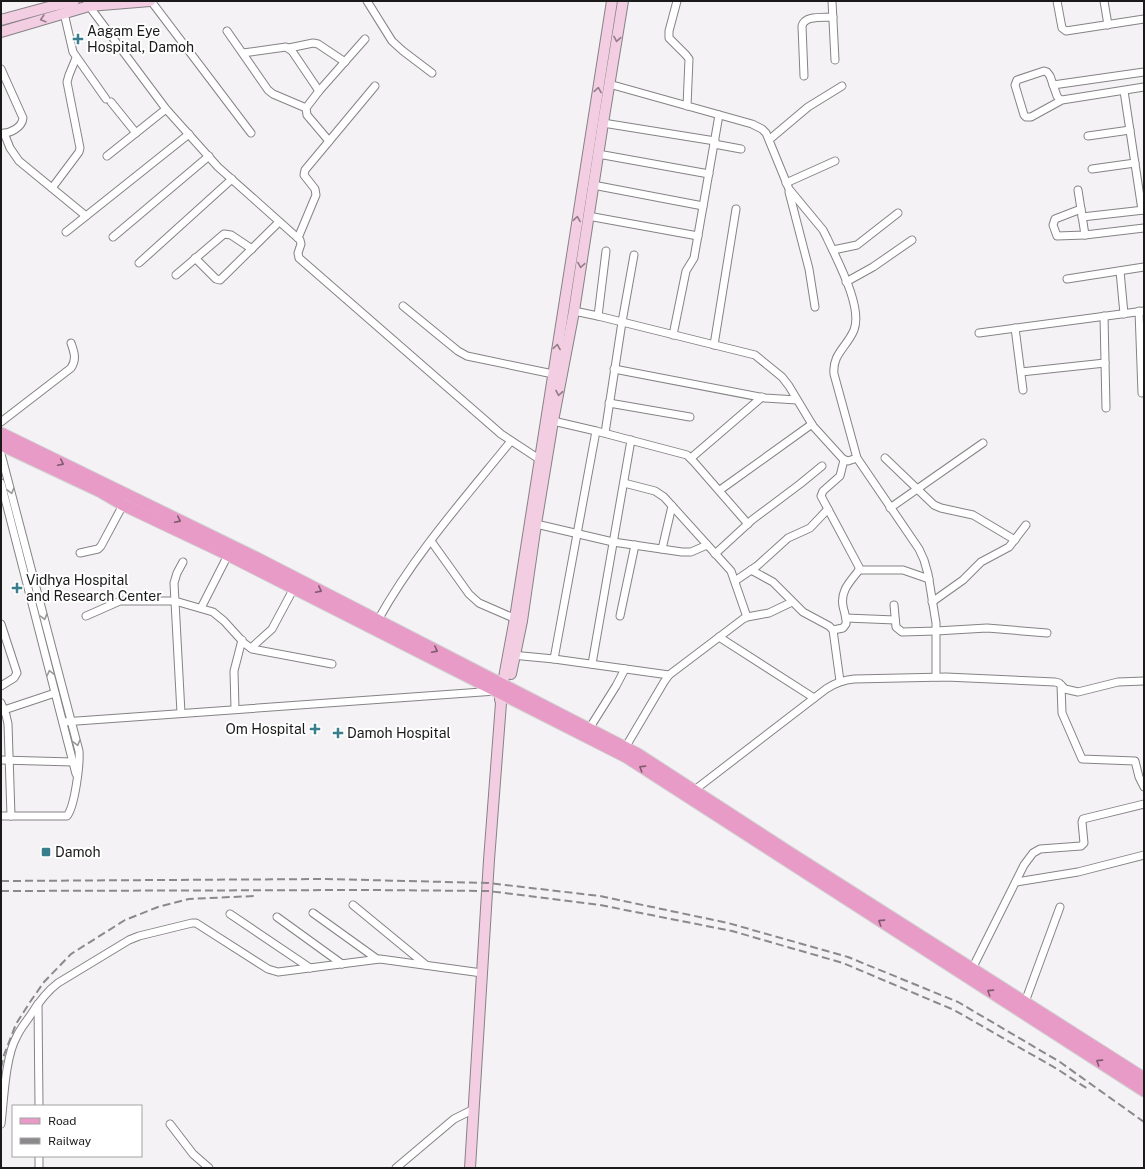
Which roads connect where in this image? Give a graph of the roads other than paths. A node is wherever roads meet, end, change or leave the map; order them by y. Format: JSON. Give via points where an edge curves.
{"nodes":[{"id":1,"x":74,"y":1,"type":"edge"},
{"id":2,"x":151,"y":1,"type":"edge"},
{"id":3,"x":367,"y":1,"type":"edge"},
{"id":4,"x":612,"y":1,"type":"edge"},
{"id":5,"x":623,"y":1,"type":"edge"},
{"id":6,"x":678,"y":1,"type":"edge"},
{"id":7,"x":832,"y":1,"type":"edge"},
{"id":8,"x":1057,"y":1,"type":"edge"},
{"id":9,"x":1104,"y":1,"type":"edge"},
{"id":10,"x":88,"y":4,"type":"edge"},
{"id":11,"x":64,"y":13,"type":"junction"},
{"id":12,"x":833,"y":17,"type":"junction"},
{"id":13,"x":1144,"y":19,"type":"edge"},
{"id":14,"x":1,"y":20,"type":"edge"},
{"id":15,"x":1108,"y":25,"type":"junction"},
{"id":16,"x":227,"y":31,"type":"dead end"},
{"id":17,"x":1,"y":32,"type":"edge"},
{"id":18,"x":365,"y":39,"type":"dead end"},
{"id":19,"x":289,"y":48,"type":"junction"},
{"id":20,"x":243,"y":53,"type":"junction"},
{"id":21,"x":76,"y":58,"type":"junction"},
{"id":22,"x":835,"y":60,"type":"dead end"},
{"id":23,"x":345,"y":62,"type":"junction"},
{"id":24,"x":1,"y":69,"type":"edge"},
{"id":25,"x":1144,"y":72,"type":"edge"},
{"id":26,"x":432,"y":73,"type":"dead end"},
{"id":27,"x":804,"y":76,"type":"dead end"},
{"id":28,"x":609,"y":84,"type":"junction"},
{"id":29,"x":1053,"y":85,"type":"junction"},
{"id":30,"x":375,"y":86,"type":"dead end"},
{"id":31,"x":842,"y":86,"type":"dead end"},
{"id":32,"x":1144,"y":87,"type":"edge"},
{"id":33,"x":319,"y":91,"type":"junction"},
{"id":34,"x":1124,"y":91,"type":"junction"},
{"id":35,"x":1062,"y":100,"type":"junction"},
{"id":36,"x":687,"y":106,"type":"junction"},
{"id":37,"x":306,"y":108,"type":"junction"},
{"id":38,"x":166,"y":109,"type":"junction"},
{"id":39,"x":719,"y":114,"type":"junction"},
{"id":40,"x":603,"y":123,"type":"junction"},
{"id":41,"x":1130,"y":130,"type":"junction"},
{"id":42,"x":136,"y":133,"type":"junction"},
{"id":43,"x":251,"y":133,"type":"dead end"},
{"id":44,"x":3,"y":134,"type":"edge"},
{"id":45,"x":189,"y":134,"type":"junction"},
{"id":46,"x":1088,"y":136,"type":"dead end"},
{"id":47,"x":770,"y":139,"type":"junction"},
{"id":48,"x":329,"y":141,"type":"junction"},
{"id":49,"x":714,"y":143,"type":"junction"},
{"id":50,"x":741,"y":149,"type":"dead end"},
{"id":51,"x":598,"y":154,"type":"junction"},
{"id":52,"x":107,"y":156,"type":"dead end"},
{"id":53,"x":209,"y":156,"type":"junction"},
{"id":54,"x":835,"y":161,"type":"dead end"},
{"id":55,"x":1135,"y":163,"type":"junction"},
{"id":56,"x":1092,"y":169,"type":"dead end"},
{"id":57,"x":709,"y":174,"type":"junction"},
{"id":58,"x":232,"y":179,"type":"junction"},
{"id":59,"x":593,"y":185,"type":"junction"},
{"id":60,"x":788,"y":186,"type":"junction"},
{"id":61,"x":52,"y":188,"type":"junction"},
{"id":62,"x":1078,"y":190,"type":"dead end"},
{"id":63,"x":703,"y":206,"type":"junction"},
{"id":64,"x":736,"y":208,"type":"dead end"},
{"id":65,"x":1081,"y":209,"type":"junction"},
{"id":66,"x":1143,"y":210,"type":"edge"},
{"id":67,"x":898,"y":213,"type":"dead end"},
{"id":68,"x":86,"y":216,"type":"junction"},
{"id":69,"x":588,"y":216,"type":"junction"},
{"id":70,"x":1082,"y":217,"type":"junction"},
{"id":71,"x":280,"y":222,"type":"junction"},
{"id":72,"x":1144,"y":228,"type":"edge"},
{"id":73,"x":66,"y":232,"type":"dead end"},
{"id":74,"x":1085,"y":235,"type":"junction"},
{"id":75,"x":698,"y":236,"type":"junction"},
{"id":76,"x":113,"y":237,"type":"dead end"},
{"id":77,"x":298,"y":238,"type":"junction"},
{"id":78,"x":912,"y":240,"type":"dead end"},
{"id":79,"x":252,"y":249,"type":"junction"},
{"id":80,"x":832,"y":250,"type":"junction"},
{"id":81,"x":606,"y":251,"type":"dead end"},
{"id":82,"x":634,"y":255,"type":"dead end"},
{"id":83,"x":195,"y":258,"type":"junction"},
{"id":84,"x":139,"y":263,"type":"dead end"},
{"id":85,"x":1144,"y":267,"type":"edge"},
{"id":86,"x":1120,"y":271,"type":"junction"},
{"id":87,"x":176,"y":275,"type":"dead end"},
{"id":88,"x":1067,"y":279,"type":"dead end"},
{"id":89,"x":846,"y":282,"type":"junction"},
{"id":90,"x":403,"y":306,"type":"dead end"},
{"id":91,"x":815,"y":307,"type":"dead end"},
{"id":92,"x":574,"y":311,"type":"junction"},
{"id":93,"x":1142,"y":311,"type":"edge"},
{"id":94,"x":1124,"y":314,"type":"junction"},
{"id":95,"x":598,"y":316,"type":"junction"},
{"id":96,"x":1104,"y":316,"type":"junction"},
{"id":97,"x":622,"y":322,"type":"junction"},
{"id":98,"x":1015,"y":328,"type":"junction"},
{"id":99,"x":979,"y":333,"type":"dead end"},
{"id":100,"x":673,"y":335,"type":"junction"},
{"id":101,"x":71,"y":343,"type":"dead end"},
{"id":102,"x":714,"y":345,"type":"junction"},
{"id":103,"x":1105,"y":363,"type":"junction"},
{"id":104,"x":1142,"y":368,"type":"edge"},
{"id":105,"x":614,"y":369,"type":"junction"},
{"id":106,"x":1021,"y":372,"type":"junction"},
{"id":107,"x":553,"y":374,"type":"junction"},
{"id":108,"x":1023,"y":390,"type":"dead end"},
{"id":109,"x":1142,"y":393,"type":"dead end"},
{"id":110,"x":762,"y":397,"type":"junction"},
{"id":111,"x":798,"y":400,"type":"junction"},
{"id":112,"x":609,"y":403,"type":"junction"},
{"id":113,"x":1106,"y":408,"type":"dead end"},
{"id":114,"x":690,"y":417,"type":"dead end"},
{"id":115,"x":553,"y":421,"type":"junction"},
{"id":116,"x":1,"y":422,"type":"edge"},
{"id":117,"x":812,"y":424,"type":"junction"},
{"id":118,"x":596,"y":431,"type":"junction"},
{"id":119,"x":604,"y":433,"type":"junction"},
{"id":120,"x":1,"y":434,"type":"edge"},
{"id":121,"x":631,"y":440,"type":"junction"},
{"id":122,"x":511,"y":441,"type":"junction"},
{"id":123,"x":983,"y":443,"type":"dead end"},
{"id":124,"x":1,"y":446,"type":"edge"},
{"id":125,"x":1,"y":454,"type":"edge"},
{"id":126,"x":691,"y":458,"type":"junction"},
{"id":127,"x":857,"y":458,"type":"junction"},
{"id":128,"x":886,"y":458,"type":"dead end"},
{"id":129,"x":42,"y":459,"type":"junction"},
{"id":130,"x":539,"y":459,"type":"junction"},
{"id":131,"x":844,"y":460,"type":"junction"},
{"id":132,"x":822,"y":466,"type":"dead end"},
{"id":133,"x":1,"y":483,"type":"edge"},
{"id":134,"x":624,"y":484,"type":"junction"},
{"id":135,"x":720,"y":490,"type":"junction"},
{"id":136,"x":917,"y":490,"type":"junction"},
{"id":137,"x":125,"y":500,"type":"junction"},
{"id":138,"x":672,"y":506,"type":"junction"},
{"id":139,"x":890,"y":508,"type":"junction"},
{"id":140,"x":828,"y":509,"type":"junction"},
{"id":141,"x":536,"y":524,"type":"junction"},
{"id":142,"x":748,"y":524,"type":"junction"},
{"id":143,"x":1026,"y":525,"type":"dead end"},
{"id":144,"x":577,"y":534,"type":"junction"},
{"id":145,"x":1015,"y":540,"type":"junction"},
{"id":146,"x":431,"y":541,"type":"junction"},
{"id":147,"x":613,"y":542,"type":"junction"},
{"id":148,"x":635,"y":545,"type":"junction"},
{"id":149,"x":707,"y":545,"type":"junction"},
{"id":150,"x":22,"y":549,"type":"junction"},
{"id":151,"x":662,"y":549,"type":"junction"},
{"id":152,"x":230,"y":551,"type":"junction"},
{"id":153,"x":80,"y":553,"type":"dead end"},
{"id":154,"x":715,"y":554,"type":"junction"},
{"id":155,"x":183,"y":562,"type":"dead end"},
{"id":156,"x":752,"y":570,"type":"junction"},
{"id":157,"x":859,"y":570,"type":"junction"},
{"id":158,"x":929,"y":579,"type":"junction"},
{"id":159,"x":735,"y":581,"type":"junction"},
{"id":160,"x":295,"y":584,"type":"junction"},
{"id":161,"x":33,"y":592,"type":"junction"},
{"id":162,"x":175,"y":601,"type":"junction"},
{"id":163,"x":792,"y":602,"type":"junction"},
{"id":164,"x":932,"y":602,"type":"junction"},
{"id":165,"x":894,"y":605,"type":"dead end"},
{"id":166,"x":201,"y":608,"type":"junction"},
{"id":167,"x":86,"y":616,"type":"dead end"},
{"id":168,"x":620,"y":616,"type":"dead end"},
{"id":169,"x":747,"y":617,"type":"junction"},
{"id":170,"x":846,"y":618,"type":"junction"},
{"id":171,"x":370,"y":620,"type":"junction"},
{"id":172,"x":518,"y":620,"type":"junction"},
{"id":173,"x":895,"y":620,"type":"junction"},
{"id":174,"x":1,"y":624,"type":"edge"},
{"id":175,"x":833,"y":630,"type":"junction"},
{"id":176,"x":936,"y":631,"type":"junction"},
{"id":177,"x":1046,"y":633,"type":"dead end"},
{"id":178,"x":48,"y":634,"type":"junction"},
{"id":179,"x":41,"y":636,"type":"junction"},
{"id":180,"x":719,"y":638,"type":"junction"},
{"id":181,"x":242,"y":640,"type":"junction"},
{"id":182,"x":250,"y":648,"type":"junction"},
{"id":183,"x":511,"y":655,"type":"junction"},
{"id":184,"x":554,"y":659,"type":"junction"},
{"id":185,"x":332,"y":664,"type":"dead end"},
{"id":186,"x":592,"y":664,"type":"junction"},
{"id":187,"x":625,"y":669,"type":"junction"},
{"id":188,"x":669,"y":675,"type":"junction"},
{"id":189,"x":936,"y":677,"type":"junction"},
{"id":190,"x":1144,"y":681,"type":"edge"},
{"id":191,"x":840,"y":682,"type":"junction"},
{"id":192,"x":1061,"y":685,"type":"junction"},
{"id":193,"x":1,"y":686,"type":"edge"},
{"id":194,"x":502,"y":692,"type":"junction"},
{"id":195,"x":55,"y":693,"type":"junction"},
{"id":196,"x":814,"y":698,"type":"junction"},
{"id":197,"x":2,"y":706,"type":"edge"},
{"id":198,"x":235,"y":709,"type":"junction"},
{"id":199,"x":181,"y":713,"type":"junction"},
{"id":200,"x":71,"y":721,"type":"junction"},
{"id":201,"x":63,"y":722,"type":"junction"},
{"id":202,"x":589,"y":729,"type":"junction"},
{"id":203,"x":5,"y":746,"type":"edge"},
{"id":204,"x":625,"y":748,"type":"junction"},
{"id":205,"x":1,"y":760,"type":"edge"},
{"id":206,"x":9,"y":760,"type":"junction"},
{"id":207,"x":73,"y":762,"type":"junction"},
{"id":208,"x":78,"y":778,"type":"junction"},
{"id":209,"x":1144,"y":788,"type":"edge"},
{"id":210,"x":691,"y":793,"type":"junction"},
{"id":211,"x":1144,"y":804,"type":"edge"},
{"id":212,"x":1,"y":816,"type":"edge"},
{"id":213,"x":11,"y":816,"type":"junction"},
{"id":214,"x":1144,"y":855,"type":"edge"},
{"id":215,"x":1016,"y":882,"type":"junction"},
{"id":216,"x":353,"y":906,"type":"dead end"},
{"id":217,"x":1060,"y":907,"type":"dead end"},
{"id":218,"x":313,"y":913,"type":"dead end"},
{"id":219,"x":230,"y":914,"type":"dead end"},
{"id":220,"x":277,"y":917,"type":"dead end"},
{"id":221,"x":377,"y":959,"type":"junction"},
{"id":222,"x":342,"y":964,"type":"junction"},
{"id":223,"x":426,"y":965,"type":"junction"},
{"id":224,"x":310,"y":968,"type":"junction"},
{"id":225,"x":482,"y":973,"type":"junction"},
{"id":226,"x":969,"y":973,"type":"junction"},
{"id":227,"x":1024,"y":1002,"type":"junction"},
{"id":228,"x":38,"y":1004,"type":"junction"},
{"id":229,"x":1117,"y":1067,"type":"junction"},
{"id":230,"x":1144,"y":1078,"type":"edge"},
{"id":231,"x":1144,"y":1091,"type":"edge"},
{"id":232,"x":39,"y":1105,"type":"edge"},
{"id":233,"x":474,"y":1109,"type":"junction"},
{"id":234,"x":1,"y":1124,"type":"edge"},
{"id":235,"x":170,"y":1124,"type":"dead end"},
{"id":236,"x":39,"y":1157,"type":"edge"},
{"id":237,"x":39,"y":1168,"type":"edge"},
{"id":238,"x":209,"y":1168,"type":"edge"},
{"id":239,"x":396,"y":1168,"type":"edge"},
{"id":240,"x":470,"y":1168,"type":"edge"}],
"edges":[{"from":1,"to":14,"type":"main road"},
{"from":2,"to":10,"type":"main road"},
{"from":2,"to":43,"type":"street"},
{"from":3,"to":26,"type":"street","via":[[392,41]]},
{"from":107,"to":4,"type":"main road","one_way":true},
{"from":5,"to":28,"type":"main road","one_way":true},
{"from":6,"to":36,"type":"street","via":[[669,38],[689,59]]},
{"from":7,"to":12,"type":"street"},
{"from":8,"to":15,"type":"street","via":[[1062,28],[1066,31]]},
{"from":9,"to":15,"type":"street"},
{"from":10,"to":11,"type":"main road"},
{"from":10,"to":38,"type":"street"},
{"from":11,"to":17,"type":"main road","one_way":true},
{"from":11,"to":21,"type":"street"},
{"from":12,"to":22,"type":"street"},
{"from":12,"to":27,"type":"street","via":[[808,19],[803,22]]},
{"from":13,"to":15,"type":"street"},
{"from":16,"to":20,"type":"street"},
{"from":18,"to":23,"type":"street"},
{"from":19,"to":20,"type":"street","via":[[283,46]]},
{"from":19,"to":23,"type":"street","via":[[318,44]]},
{"from":19,"to":33,"type":"street"},
{"from":20,"to":37,"type":"street","via":[[271,92]]},
{"from":21,"to":42,"type":"street"},
{"from":21,"to":61,"type":"street","via":[[67,82],[80,148]]},
{"from":23,"to":33,"type":"street"},
{"from":24,"to":44,"type":"street","via":[[23,118],[23,122],[14,130]]},
{"from":25,"to":29,"type":"street"},
{"from":28,"to":36,"type":"street"},
{"from":28,"to":40,"type":"main road"},
{"from":29,"to":35,"type":"street","via":[[1057,96]]},
{"from":29,"to":35,"type":"street","via":[[1049,74],[1044,71],[1017,80],[1015,85],[1024,115],[1031,117]]},
{"from":30,"to":48,"type":"street"},
{"from":31,"to":47,"type":"street","via":[[808,107]]},
{"from":32,"to":34,"type":"street"},
{"from":33,"to":37,"type":"street"},
{"from":34,"to":35,"type":"street"},
{"from":34,"to":41,"type":"street"},
{"from":36,"to":39,"type":"street"},
{"from":37,"to":48,"type":"street","via":[[307,115]]},
{"from":38,"to":42,"type":"street"},
{"from":38,"to":45,"type":"street"},
{"from":39,"to":47,"type":"street","via":[[758,126]]},
{"from":39,"to":49,"type":"street"},
{"from":40,"to":49,"type":"street"},
{"from":40,"to":51,"type":"main road"},
{"from":41,"to":46,"type":"street"},
{"from":41,"to":55,"type":"street"},
{"from":42,"to":52,"type":"street"},
{"from":44,"to":61,"type":"street","via":[[15,157]]},
{"from":45,"to":53,"type":"street"},
{"from":45,"to":68,"type":"street"},
{"from":47,"to":60,"type":"street"},
{"from":48,"to":77,"type":"street","via":[[304,173],[316,194]]},
{"from":49,"to":50,"type":"street"},
{"from":49,"to":57,"type":"street"},
{"from":51,"to":57,"type":"street"},
{"from":51,"to":59,"type":"main road"},
{"from":53,"to":58,"type":"street"},
{"from":53,"to":76,"type":"street"},
{"from":54,"to":60,"type":"street"},
{"from":55,"to":56,"type":"street"},
{"from":55,"to":66,"type":"street"},
{"from":57,"to":63,"type":"street"},
{"from":58,"to":71,"type":"street"},
{"from":58,"to":84,"type":"street"},
{"from":59,"to":63,"type":"street"},
{"from":59,"to":69,"type":"main road"},
{"from":60,"to":80,"type":"street","via":[[823,230]]},
{"from":60,"to":91,"type":"street","via":[[809,269]]},
{"from":61,"to":68,"type":"street"},
{"from":62,"to":65,"type":"street"},
{"from":63,"to":75,"type":"street"},
{"from":64,"to":102,"type":"street"},
{"from":65,"to":70,"type":"street"},
{"from":65,"to":74,"type":"street","via":[[1055,219],[1053,225],[1055,234],[1059,237]]},
{"from":66,"to":70,"type":"street"},
{"from":67,"to":80,"type":"street","via":[[857,245]]},
{"from":68,"to":73,"type":"street"},
{"from":69,"to":75,"type":"street"},
{"from":69,"to":92,"type":"main road","one_way":true},
{"from":70,"to":74,"type":"street"},
{"from":71,"to":77,"type":"street"},
{"from":71,"to":79,"type":"street"},
{"from":72,"to":74,"type":"street"},
{"from":75,"to":100,"type":"street","via":[[693,261],[686,271]]},
{"from":77,"to":122,"type":"street","via":[[301,242],[299,258]]},
{"from":78,"to":89,"type":"street"},
{"from":79,"to":83,"type":"street","via":[[231,235],[224,234]]},
{"from":79,"to":83,"type":"street","via":[[220,280]]},
{"from":80,"to":89,"type":"street"},
{"from":81,"to":95,"type":"street"},
{"from":82,"to":97,"type":"street"},
{"from":83,"to":87,"type":"street"},
{"from":85,"to":86,"type":"street"},
{"from":86,"to":88,"type":"street"},
{"from":86,"to":94,"type":"street"},
{"from":89,"to":127,"type":"street","via":[[856,320],[853,331],[836,357],[833,368]]},
{"from":90,"to":107,"type":"street","via":[[467,356]]},
{"from":92,"to":95,"type":"street"},
{"from":92,"to":115,"type":"main road","one_way":true},
{"from":93,"to":94,"type":"street"},
{"from":93,"to":104,"type":"street"},
{"from":94,"to":96,"type":"street"},
{"from":95,"to":97,"type":"street"},
{"from":96,"to":98,"type":"street"},
{"from":96,"to":103,"type":"street"},
{"from":97,"to":100,"type":"street"},
{"from":97,"to":105,"type":"street"},
{"from":98,"to":99,"type":"street"},
{"from":98,"to":106,"type":"street"},
{"from":100,"to":102,"type":"street"},
{"from":101,"to":116,"type":"street","via":[[75,356],[71,368]]},
{"from":102,"to":111,"type":"street","via":[[759,358],[782,377]]},
{"from":103,"to":106,"type":"street"},
{"from":103,"to":113,"type":"street"},
{"from":104,"to":109,"type":"street"},
{"from":105,"to":110,"type":"street"},
{"from":105,"to":112,"type":"street"},
{"from":106,"to":108,"type":"street"},
{"from":107,"to":130,"type":"main road"},
{"from":110,"to":111,"type":"street"},
{"from":110,"to":126,"type":"street"},
{"from":111,"to":117,"type":"street"},
{"from":112,"to":114,"type":"street"},
{"from":112,"to":119,"type":"street"},
{"from":115,"to":118,"type":"street"},
{"from":115,"to":141,"type":"main road"},
{"from":117,"to":131,"type":"street"},
{"from":117,"to":135,"type":"street"},
{"from":118,"to":119,"type":"street"},
{"from":118,"to":144,"type":"street"},
{"from":119,"to":121,"type":"street"},
{"from":120,"to":129,"type":"main road"},
{"from":121,"to":126,"type":"street","via":[[683,453]]},
{"from":121,"to":134,"type":"street"},
{"from":122,"to":130,"type":"street"},
{"from":122,"to":146,"type":"street"},
{"from":123,"to":136,"type":"street"},
{"from":124,"to":129,"type":"main road"},
{"from":125,"to":150,"type":"street","one_way":true},
{"from":126,"to":135,"type":"street"},
{"from":127,"to":131,"type":"street"},
{"from":127,"to":139,"type":"street"},
{"from":128,"to":136,"type":"street"},
{"from":129,"to":137,"type":"main road","via":[[99,492]]},
{"from":130,"to":172,"type":"main road"},
{"from":131,"to":140,"type":"street","via":[[840,476],[822,493]]},
{"from":132,"to":142,"type":"street"},
{"from":133,"to":150,"type":"street"},
{"from":134,"to":138,"type":"street","via":[[655,491]]},
{"from":134,"to":147,"type":"street"},
{"from":135,"to":142,"type":"street"},
{"from":136,"to":139,"type":"street"},
{"from":136,"to":145,"type":"street","via":[[937,507],[973,515]]},
{"from":137,"to":152,"type":"main road"},
{"from":137,"to":153,"type":"street","via":[[101,546]]},
{"from":138,"to":149,"type":"street"},
{"from":138,"to":151,"type":"street"},
{"from":139,"to":158,"type":"street","via":[[924,560]]},
{"from":140,"to":156,"type":"street","via":[[814,525],[784,541]]},
{"from":140,"to":157,"type":"street","via":[[859,564]]},
{"from":141,"to":144,"type":"street"},
{"from":141,"to":172,"type":"main road"},
{"from":142,"to":154,"type":"street"},
{"from":143,"to":145,"type":"street"},
{"from":144,"to":147,"type":"street"},
{"from":144,"to":184,"type":"street"},
{"from":145,"to":164,"type":"street","via":[[1009,547],[981,562],[963,580]]},
{"from":146,"to":171,"type":"street"},
{"from":146,"to":172,"type":"street","via":[[469,594],[479,603]]},
{"from":147,"to":148,"type":"street"},
{"from":147,"to":186,"type":"street"},
{"from":148,"to":151,"type":"street"},
{"from":148,"to":168,"type":"street"},
{"from":149,"to":151,"type":"street","via":[[686,552]]},
{"from":149,"to":154,"type":"street"},
{"from":150,"to":161,"type":"street"},
{"from":152,"to":160,"type":"main road"},
{"from":152,"to":166,"type":"street"},
{"from":154,"to":159,"type":"street"},
{"from":155,"to":162,"type":"street","via":[[175,578]]},
{"from":156,"to":159,"type":"street"},
{"from":156,"to":163,"type":"street","via":[[773,582]]},
{"from":157,"to":158,"type":"street","via":[[906,571]]},
{"from":157,"to":170,"type":"street","via":[[847,585],[843,597]]},
{"from":158,"to":164,"type":"street"},
{"from":159,"to":169,"type":"street"},
{"from":160,"to":171,"type":"main road"},
{"from":160,"to":182,"type":"street","via":[[272,629]]},
{"from":161,"to":178,"type":"street","one_way":true},
{"from":161,"to":179,"type":"street"},
{"from":162,"to":166,"type":"street"},
{"from":162,"to":167,"type":"street","via":[[120,601]]},
{"from":162,"to":199,"type":"street"},
{"from":163,"to":169,"type":"street","via":[[769,613]]},
{"from":163,"to":175,"type":"street","via":[[803,612]]},
{"from":164,"to":176,"type":"street"},
{"from":165,"to":173,"type":"street"},
{"from":166,"to":181,"type":"street","via":[[218,616]]},
{"from":169,"to":180,"type":"street"},
{"from":170,"to":173,"type":"street"},
{"from":170,"to":175,"type":"street","via":[[845,626]]},
{"from":171,"to":194,"type":"main road"},
{"from":172,"to":183,"type":"main road"},
{"from":173,"to":176,"type":"street","via":[[896,627],[902,632]]},
{"from":174,"to":193,"type":"street","via":[[17,673]]},
{"from":175,"to":191,"type":"street"},
{"from":176,"to":177,"type":"street","via":[[987,628]]},
{"from":176,"to":189,"type":"street"},
{"from":178,"to":179,"type":"street"},
{"from":178,"to":200,"type":"street"},
{"from":195,"to":179,"type":"street","one_way":true},
{"from":180,"to":188,"type":"street"},
{"from":180,"to":196,"type":"street"},
{"from":181,"to":182,"type":"street"},
{"from":181,"to":198,"type":"street","via":[[234,671]]},
{"from":182,"to":185,"type":"street"},
{"from":183,"to":184,"type":"street"},
{"from":183,"to":194,"type":"main road"},
{"from":184,"to":186,"type":"street"},
{"from":186,"to":187,"type":"street"},
{"from":187,"to":188,"type":"street"},
{"from":187,"to":202,"type":"street"},
{"from":188,"to":204,"type":"street"},
{"from":189,"to":191,"type":"street","via":[[854,678]]},
{"from":189,"to":192,"type":"street","via":[[1055,682]]},
{"from":190,"to":192,"type":"street","via":[[1118,682],[1078,692],[1065,689]]},
{"from":191,"to":196,"type":"street"},
{"from":192,"to":209,"type":"street","via":[[1062,714],[1080,757],[1085,760],[1135,761]]},
{"from":194,"to":198,"type":"street"},
{"from":194,"to":202,"type":"main road"},
{"from":210,"to":194,"type":"main road","one_way":true},
{"from":194,"to":225,"type":"main road"},
{"from":195,"to":197,"type":"street"},
{"from":195,"to":201,"type":"street"},
{"from":196,"to":210,"type":"street"},
{"from":197,"to":203,"type":"street","via":[[8,724]]},
{"from":198,"to":199,"type":"street"},
{"from":199,"to":200,"type":"street"},
{"from":200,"to":201,"type":"street"},
{"from":200,"to":208,"type":"street","one_way":true,"via":[[79,751]]},
{"from":201,"to":207,"type":"street"},
{"from":202,"to":204,"type":"main road"},
{"from":203,"to":206,"type":"street"},
{"from":204,"to":210,"type":"main road"},
{"from":205,"to":206,"type":"street"},
{"from":206,"to":207,"type":"street"},
{"from":206,"to":213,"type":"street"},
{"from":207,"to":208,"type":"street"},
{"from":208,"to":213,"type":"street","via":[[71,811],[67,816]]},
{"from":210,"to":226,"type":"main road"},
{"from":211,"to":215,"type":"street","via":[[1083,820],[1082,845],[1036,851],[1027,860]]},
{"from":212,"to":213,"type":"street"},
{"from":214,"to":215,"type":"street","via":[[1078,872]]},
{"from":215,"to":226,"type":"street"},
{"from":216,"to":223,"type":"street"},
{"from":217,"to":227,"type":"street"},
{"from":218,"to":221,"type":"street"},
{"from":219,"to":224,"type":"street"},
{"from":220,"to":222,"type":"street"},
{"from":221,"to":222,"type":"street"},
{"from":221,"to":223,"type":"street"},
{"from":222,"to":224,"type":"street"},
{"from":223,"to":225,"type":"street"},
{"from":224,"to":228,"type":"street","via":[[273,971],[200,925],[192,923],[129,940],[58,983]]},
{"from":225,"to":233,"type":"main road"},
{"from":226,"to":227,"type":"main road"},
{"from":229,"to":226,"type":"main road","one_way":true},
{"from":227,"to":229,"type":"main road"},
{"from":228,"to":232,"type":"street"},
{"from":228,"to":234,"type":"street","via":[[12,1047]]},
{"from":229,"to":230,"type":"main road"},
{"from":229,"to":231,"type":"main road"},
{"from":233,"to":239,"type":"street","via":[[454,1119]]},
{"from":233,"to":240,"type":"main road"},
{"from":235,"to":238,"type":"street"},
{"from":236,"to":237,"type":"street"}]}
